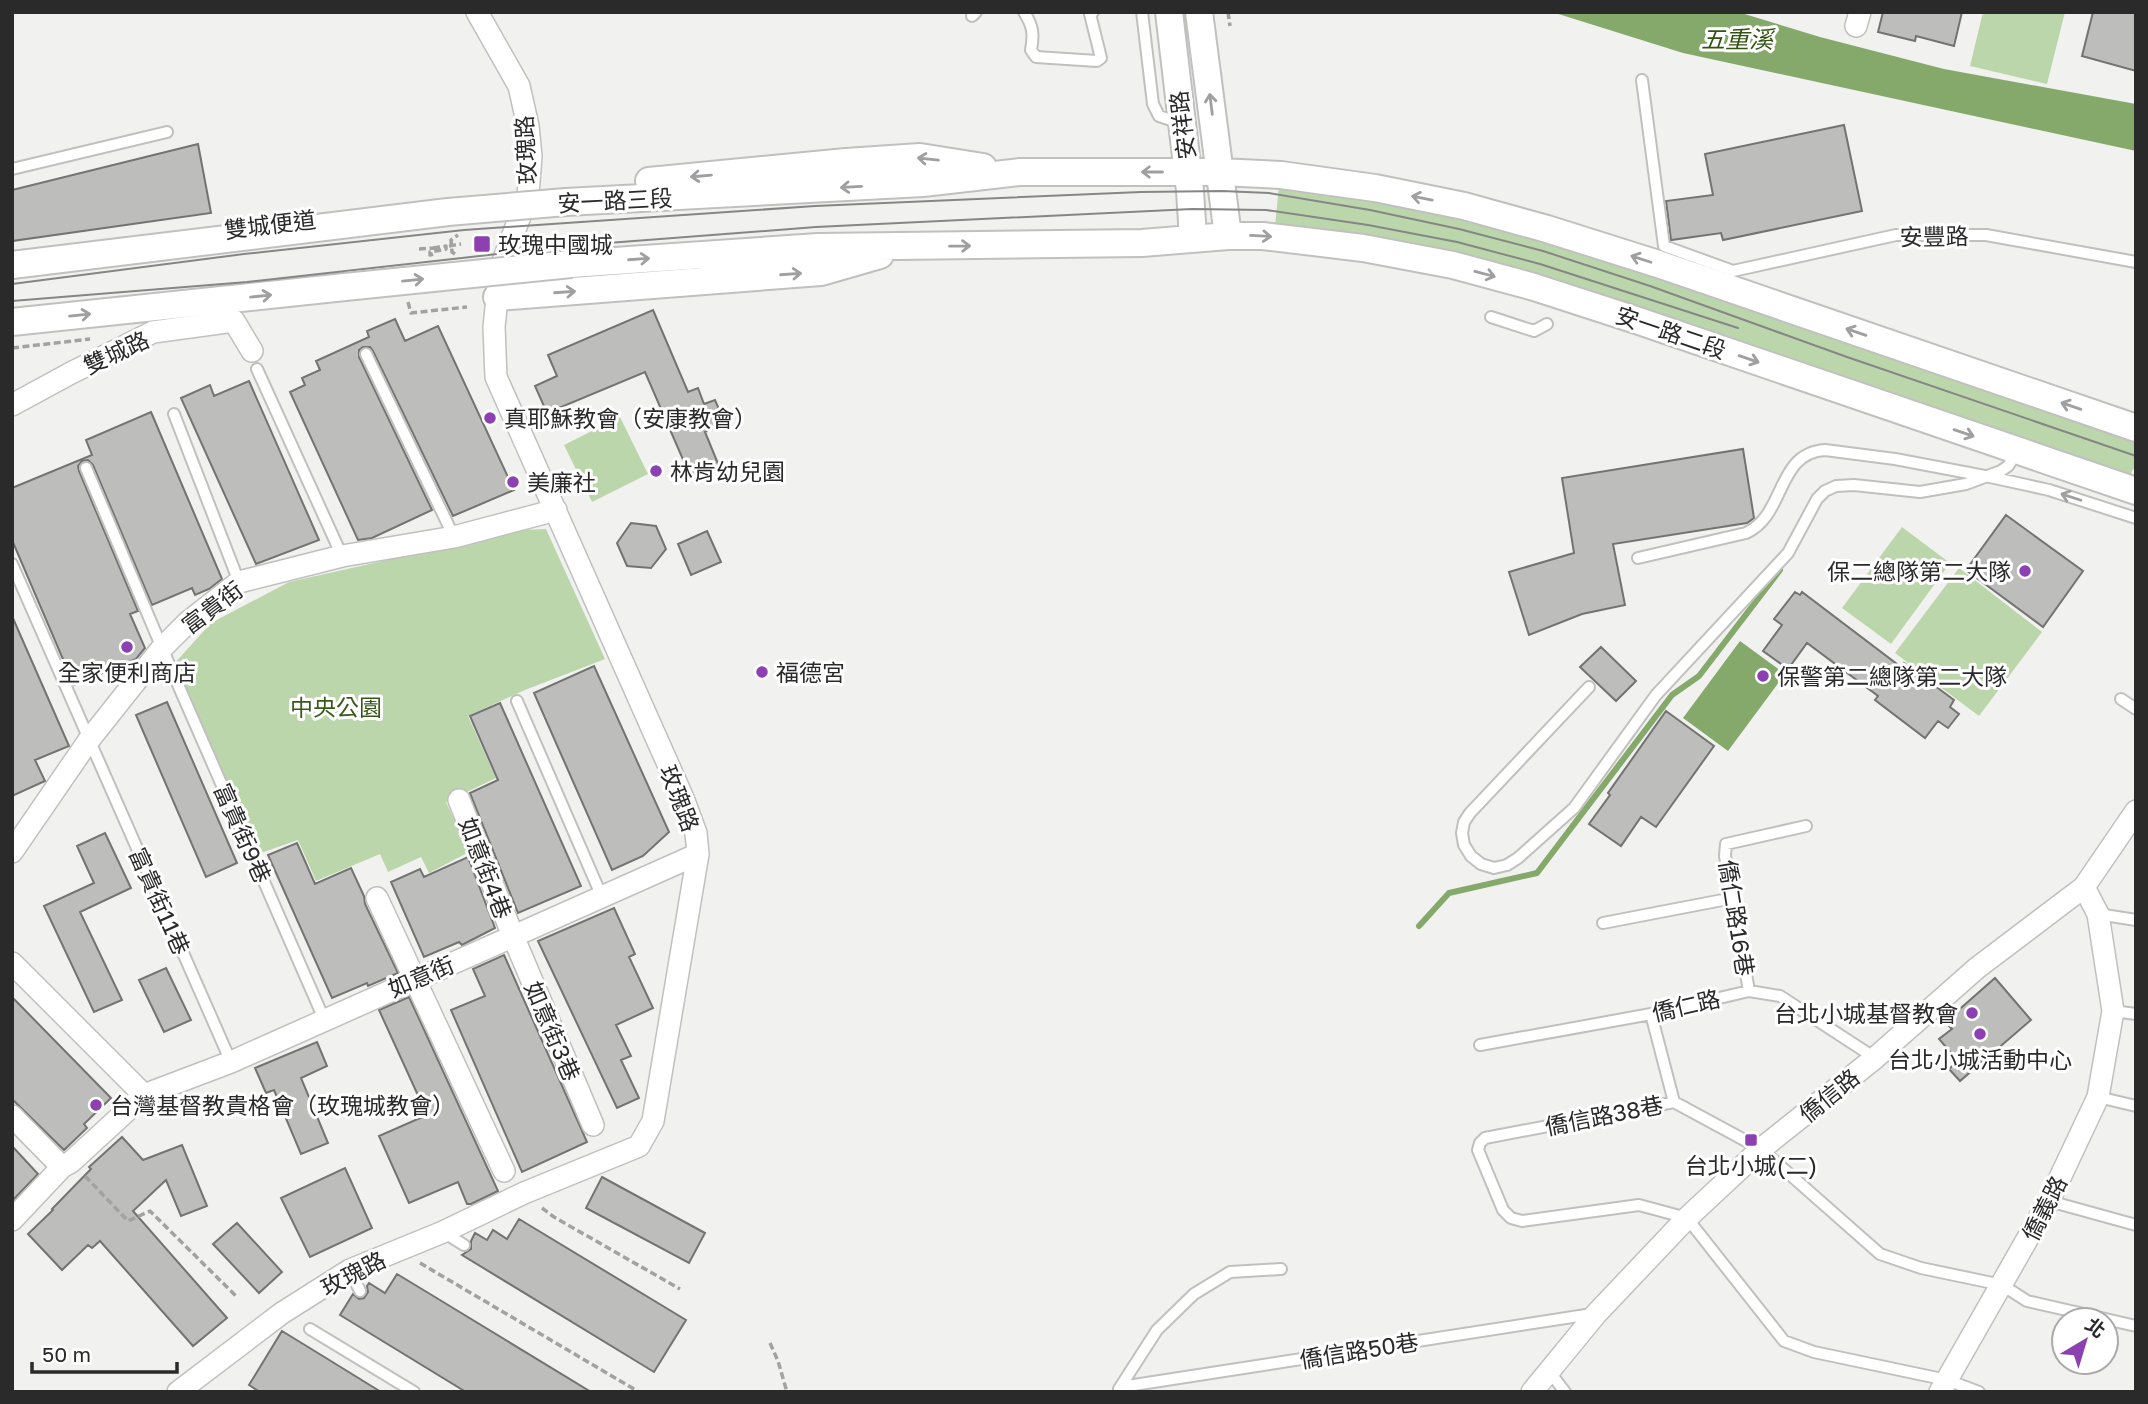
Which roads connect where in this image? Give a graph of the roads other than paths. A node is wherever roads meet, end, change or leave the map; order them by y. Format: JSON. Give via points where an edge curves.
{"nodes":[{"id":1,"x":477,"y":12,"type":"edge"},
{"id":2,"x":1024,"y":12,"type":"edge"},
{"id":3,"x":1142,"y":12,"type":"edge"},
{"id":4,"x":1169,"y":12,"type":"edge"},
{"id":5,"x":1199,"y":12,"type":"edge"},
{"id":6,"x":1091,"y":13,"type":"edge"},
{"id":7,"x":1642,"y":80,"type":"dead end"},
{"id":8,"x":1182,"y":124,"type":"junction"},
{"id":9,"x":167,"y":132,"type":"dead end"},
{"id":10,"x":12,"y":169,"type":"edge"},
{"id":11,"x":1188,"y":171,"type":"junction"},
{"id":12,"x":1020,"y":172,"type":"junction"},
{"id":13,"x":1220,"y":172,"type":"junction"},
{"id":14,"x":528,"y":195,"type":"junction"},
{"id":15,"x":1228,"y":236,"type":"junction"},
{"id":16,"x":1193,"y":238,"type":"junction"},
{"id":17,"x":909,"y":247,"type":"junction"},
{"id":18,"x":12,"y":255,"type":"edge"},
{"id":19,"x":2136,"y":262,"type":"edge"},
{"id":20,"x":12,"y":265,"type":"edge"},
{"id":21,"x":497,"y":297,"type":"junction"},
{"id":22,"x":1491,"y":317,"type":"dead end"},
{"id":23,"x":12,"y":322,"type":"edge"},
{"id":24,"x":1547,"y":324,"type":"dead end"},
{"id":25,"x":366,"y":354,"type":"dead end"},
{"id":26,"x":254,"y":360,"type":"joint"},
{"id":27,"x":12,"y":405,"type":"edge"},
{"id":28,"x":174,"y":414,"type":"dead end"},
{"id":29,"x":2136,"y":428,"type":"edge"},
{"id":30,"x":2017,"y":452,"type":"junction"},
{"id":31,"x":86,"y":468,"type":"dead end"},
{"id":32,"x":1990,"y":477,"type":"junction"},
{"id":33,"x":2136,"y":491,"type":"edge"},
{"id":34,"x":556,"y":510,"type":"junction"},
{"id":35,"x":2136,"y":518,"type":"edge"},
{"id":36,"x":454,"y":537,"type":"junction"},
{"id":37,"x":342,"y":556,"type":"junction"},
{"id":38,"x":1638,"y":558,"type":"dead end"},
{"id":39,"x":12,"y":564,"type":"edge"},
{"id":40,"x":239,"y":582,"type":"junction"},
{"id":41,"x":162,"y":648,"type":"junction"},
{"id":42,"x":1589,"y":687,"type":"dead end"},
{"id":43,"x":2121,"y":699,"type":"dead end"},
{"id":44,"x":517,"y":701,"type":"dead end"},
{"id":45,"x":2136,"y":709,"type":"edge"},
{"id":46,"x":89,"y":740,"type":"junction"},
{"id":47,"x":459,"y":800,"type":"dead end"},
{"id":48,"x":2136,"y":811,"type":"edge"},
{"id":49,"x":1806,"y":826,"type":"dead end"},
{"id":50,"x":15,"y":840,"type":"edge"},
{"id":51,"x":698,"y":854,"type":"junction"},
{"id":52,"x":2084,"y":887,"type":"junction"},
{"id":53,"x":601,"y":897,"type":"junction"},
{"id":54,"x":377,"y":898,"type":"dead end"},
{"id":55,"x":1733,"y":898,"type":"junction"},
{"id":56,"x":2098,"y":914,"type":"junction"},
{"id":57,"x":2136,"y":920,"type":"edge"},
{"id":58,"x":1603,"y":923,"type":"dead end"},
{"id":59,"x":513,"y":936,"type":"junction"},
{"id":60,"x":12,"y":963,"type":"edge"},
{"id":61,"x":415,"y":979,"type":"junction"},
{"id":62,"x":1749,"y":990,"type":"junction"},
{"id":63,"x":2113,"y":1011,"type":"junction"},
{"id":64,"x":1651,"y":1014,"type":"junction"},
{"id":65,"x":2136,"y":1014,"type":"edge"},
{"id":66,"x":324,"y":1019,"type":"junction"},
{"id":67,"x":1480,"y":1045,"type":"dead end"},
{"id":68,"x":1875,"y":1058,"type":"junction"},
{"id":69,"x":231,"y":1062,"type":"junction"},
{"id":70,"x":144,"y":1095,"type":"junction"},
{"id":71,"x":2098,"y":1097,"type":"junction"},
{"id":72,"x":1674,"y":1102,"type":"junction"},
{"id":73,"x":2136,"y":1106,"type":"edge"},
{"id":74,"x":12,"y":1116,"type":"edge"},
{"id":75,"x":593,"y":1125,"type":"dead end"},
{"id":76,"x":1761,"y":1149,"type":"junction"},
{"id":77,"x":62,"y":1167,"type":"junction"},
{"id":78,"x":504,"y":1171,"type":"dead end"},
{"id":79,"x":2049,"y":1201,"type":"junction"},
{"id":80,"x":1687,"y":1218,"type":"junction"},
{"id":81,"x":12,"y":1220,"type":"edge"},
{"id":82,"x":2136,"y":1225,"type":"edge"},
{"id":83,"x":443,"y":1233,"type":"junction"},
{"id":84,"x":464,"y":1245,"type":"dead end"},
{"id":85,"x":1281,"y":1269,"type":"dead end"},
{"id":86,"x":350,"y":1270,"type":"junction"},
{"id":87,"x":2002,"y":1285,"type":"junction"},
{"id":88,"x":360,"y":1292,"type":"dead end"},
{"id":89,"x":1596,"y":1314,"type":"junction"},
{"id":90,"x":2136,"y":1325,"type":"edge"},
{"id":91,"x":310,"y":1329,"type":"dead end"},
{"id":92,"x":1549,"y":1371,"type":"junction"},
{"id":93,"x":1943,"y":1386,"type":"edge"},
{"id":94,"x":1119,"y":1389,"type":"edge"},
{"id":95,"x":178,"y":1392,"type":"edge"},
{"id":96,"x":414,"y":1392,"type":"edge"},
{"id":97,"x":1532,"y":1392,"type":"edge"},
{"id":98,"x":1565,"y":1392,"type":"edge"},
{"id":99,"x":1979,"y":1392,"type":"edge"}],
"edges":[{"from":1,"to":14,"type":"street","name":"玫瑰路","via":[[519,86],[531,156]]},
{"from":2,"to":6,"type":"lane","via":[[1034,34],[1031,50],[1036,57],[1097,61],[1101,58]]},
{"from":3,"to":8,"type":"lane","via":[[1153,104],[1158,116]]},
{"from":4,"to":8,"type":"street","name":"安祥路"},
{"from":13,"to":5,"type":"street","name":"安祥路","one_way":true},
{"from":7,"to":19,"type":"lane","name":"安豐路","via":[[1664,246],[1733,271],[1896,235],[1986,235]]},
{"from":8,"to":11,"type":"street","name":"安祥路"},
{"from":9,"to":10,"type":"lane"},
{"from":11,"to":12,"type":"street","name":"安一路三段","one_way":true},
{"from":11,"to":13,"type":"street","name":"安一路三段"},
{"from":11,"to":16,"type":"street","name":"安祥路"},
{"from":12,"to":14,"type":"street","one_way":true,"via":[[920,157]]},
{"from":12,"to":20,"type":"street","name":"安一路三段","one_way":true,"bridge":true,"via":[[923,183],[448,212]]},
{"from":13,"to":15,"type":"street","name":"安祥路"},
{"from":29,"to":13,"type":"street","one_way":true,"via":[[1547,229],[1375,188],[1281,174]]},
{"from":14,"to":18,"type":"street","name":"雙城便道"},
{"from":14,"to":21,"type":"street","name":"玫瑰路","via":[[500,270]]},
{"from":15,"to":16,"type":"street","name":"安一路二段"},
{"from":15,"to":30,"type":"street","name":"安一路二段","one_way":true,"via":[[1363,248],[1534,287]]},
{"from":17,"to":16,"type":"street","one_way":true},
{"from":21,"to":17,"type":"street","one_way":true,"via":[[821,272]]},
{"from":23,"to":17,"type":"street","one_way":true,"bridge":true,"via":[[571,264],[818,247]]},
{"from":21,"to":34,"type":"street","name":"玫瑰路","via":[[496,377]]},
{"from":22,"to":24,"type":"lane","via":[[1534,331]]},
{"from":25,"to":36,"type":"lane"},
{"from":26,"to":27,"type":"street","name":"雙城路","via":[[234,321],[153,332]]},
{"from":26,"to":37,"type":"lane"},
{"from":28,"to":40,"type":"lane"},
{"from":30,"to":32,"type":"lane","via":[[2008,466]]},
{"from":30,"to":33,"type":"street","name":"安一路二段"},
{"from":31,"to":41,"type":"lane","name":"富貴街9巷"},
{"from":35,"to":32,"type":"lane","one_way":true},
{"from":32,"to":38,"type":"lane","via":[[1895,459],[1815,451],[1797,462],[1757,528]]},
{"from":32,"to":42,"type":"lane","via":[[1920,492],[1854,485],[1825,491],[1788,553],[1656,695],[1574,808],[1507,865],[1481,864],[1464,845],[1464,822]]},
{"from":34,"to":36,"type":"street","name":"富貴街"},
{"from":34,"to":51,"type":"street","name":"玫瑰路","via":[[683,798],[696,833]]},
{"from":36,"to":37,"type":"street","name":"富貴街"},
{"from":37,"to":40,"type":"street","name":"富貴街"},
{"from":39,"to":46,"type":"lane","name":"富貴街11巷"},
{"from":40,"to":41,"type":"street","name":"富貴街"},
{"from":41,"to":46,"type":"street","name":"富貴街"},
{"from":41,"to":66,"type":"lane","name":"富貴街9巷"},
{"from":43,"to":45,"type":"lane"},
{"from":44,"to":53,"type":"lane"},
{"from":46,"to":50,"type":"street","name":"富貴街"},
{"from":46,"to":69,"type":"lane","name":"富貴街11巷"},
{"from":47,"to":59,"type":"street","name":"如意街4巷"},
{"from":48,"to":52,"type":"street","name":"僑信路"},
{"from":49,"to":55,"type":"lane","name":"僑仁路16巷","via":[[1726,844]]},
{"from":51,"to":53,"type":"street","name":"如意街"},
{"from":51,"to":83,"type":"street","name":"玫瑰路","via":[[653,1121],[639,1146],[524,1193]]},
{"from":52,"to":56,"type":"street","name":"僑義路"},
{"from":52,"to":68,"type":"street","name":"僑信路","via":[[1977,968]]},
{"from":53,"to":59,"type":"street","name":"如意街"},
{"from":54,"to":61,"type":"street"},
{"from":55,"to":58,"type":"lane"},
{"from":55,"to":62,"type":"lane","name":"僑仁路16巷"},
{"from":56,"to":57,"type":"lane"},
{"from":56,"to":63,"type":"street","name":"僑義路"},
{"from":59,"to":61,"type":"street","name":"如意街"},
{"from":59,"to":75,"type":"street","name":"如意街3巷"},
{"from":60,"to":70,"type":"street"},
{"from":61,"to":66,"type":"street","name":"如意街"},
{"from":61,"to":78,"type":"street"},
{"from":62,"to":64,"type":"lane","name":"僑仁路"},
{"from":62,"to":68,"type":"lane","name":"僑仁路","via":[[1780,996]]},
{"from":63,"to":65,"type":"lane"},
{"from":63,"to":71,"type":"street","name":"僑義路"},
{"from":64,"to":67,"type":"lane","name":"僑仁路"},
{"from":64,"to":72,"type":"lane"},
{"from":66,"to":69,"type":"street","name":"如意街"},
{"from":68,"to":76,"type":"street","name":"僑信路"},
{"from":69,"to":70,"type":"street","name":"如意街"},
{"from":70,"to":77,"type":"street","name":"如意街"},
{"from":71,"to":73,"type":"lane"},
{"from":71,"to":79,"type":"street","name":"僑義路"},
{"from":72,"to":76,"type":"lane","name":"僑信路38巷"},
{"from":72,"to":80,"type":"lane","name":"僑信路38巷","via":[[1485,1138],[1478,1150],[1503,1210],[1511,1218],[1522,1221],[1639,1205]]},
{"from":74,"to":77,"type":"street"},
{"from":76,"to":80,"type":"street","name":"僑信路"},
{"from":76,"to":87,"type":"lane","name":"僑信路38巷","via":[[1880,1254]]},
{"from":77,"to":81,"type":"street","name":"如意街"},
{"from":79,"to":82,"type":"lane"},
{"from":79,"to":87,"type":"street","name":"僑義路"},
{"from":80,"to":89,"type":"street","name":"僑信路"},
{"from":80,"to":93,"type":"lane","via":[[1784,1341]]},
{"from":83,"to":84,"type":"lane"},
{"from":83,"to":86,"type":"street","name":"玫瑰路"},
{"from":85,"to":94,"type":"lane","via":[[1230,1272],[1194,1294],[1157,1330]]},
{"from":86,"to":88,"type":"lane"},
{"from":86,"to":95,"type":"street","name":"玫瑰路","via":[[282,1312]]},
{"from":87,"to":90,"type":"lane","name":"僑信路38巷","via":[[2027,1301]]},
{"from":87,"to":93,"type":"street","name":"僑義路"},
{"from":89,"to":92,"type":"street","name":"僑信路"},
{"from":89,"to":94,"type":"lane","name":"僑信路50巷"},
{"from":91,"to":96,"type":"lane"},
{"from":92,"to":97,"type":"street","name":"僑信路"},
{"from":92,"to":98,"type":"lane"},
{"from":93,"to":99,"type":"lane"}]}
